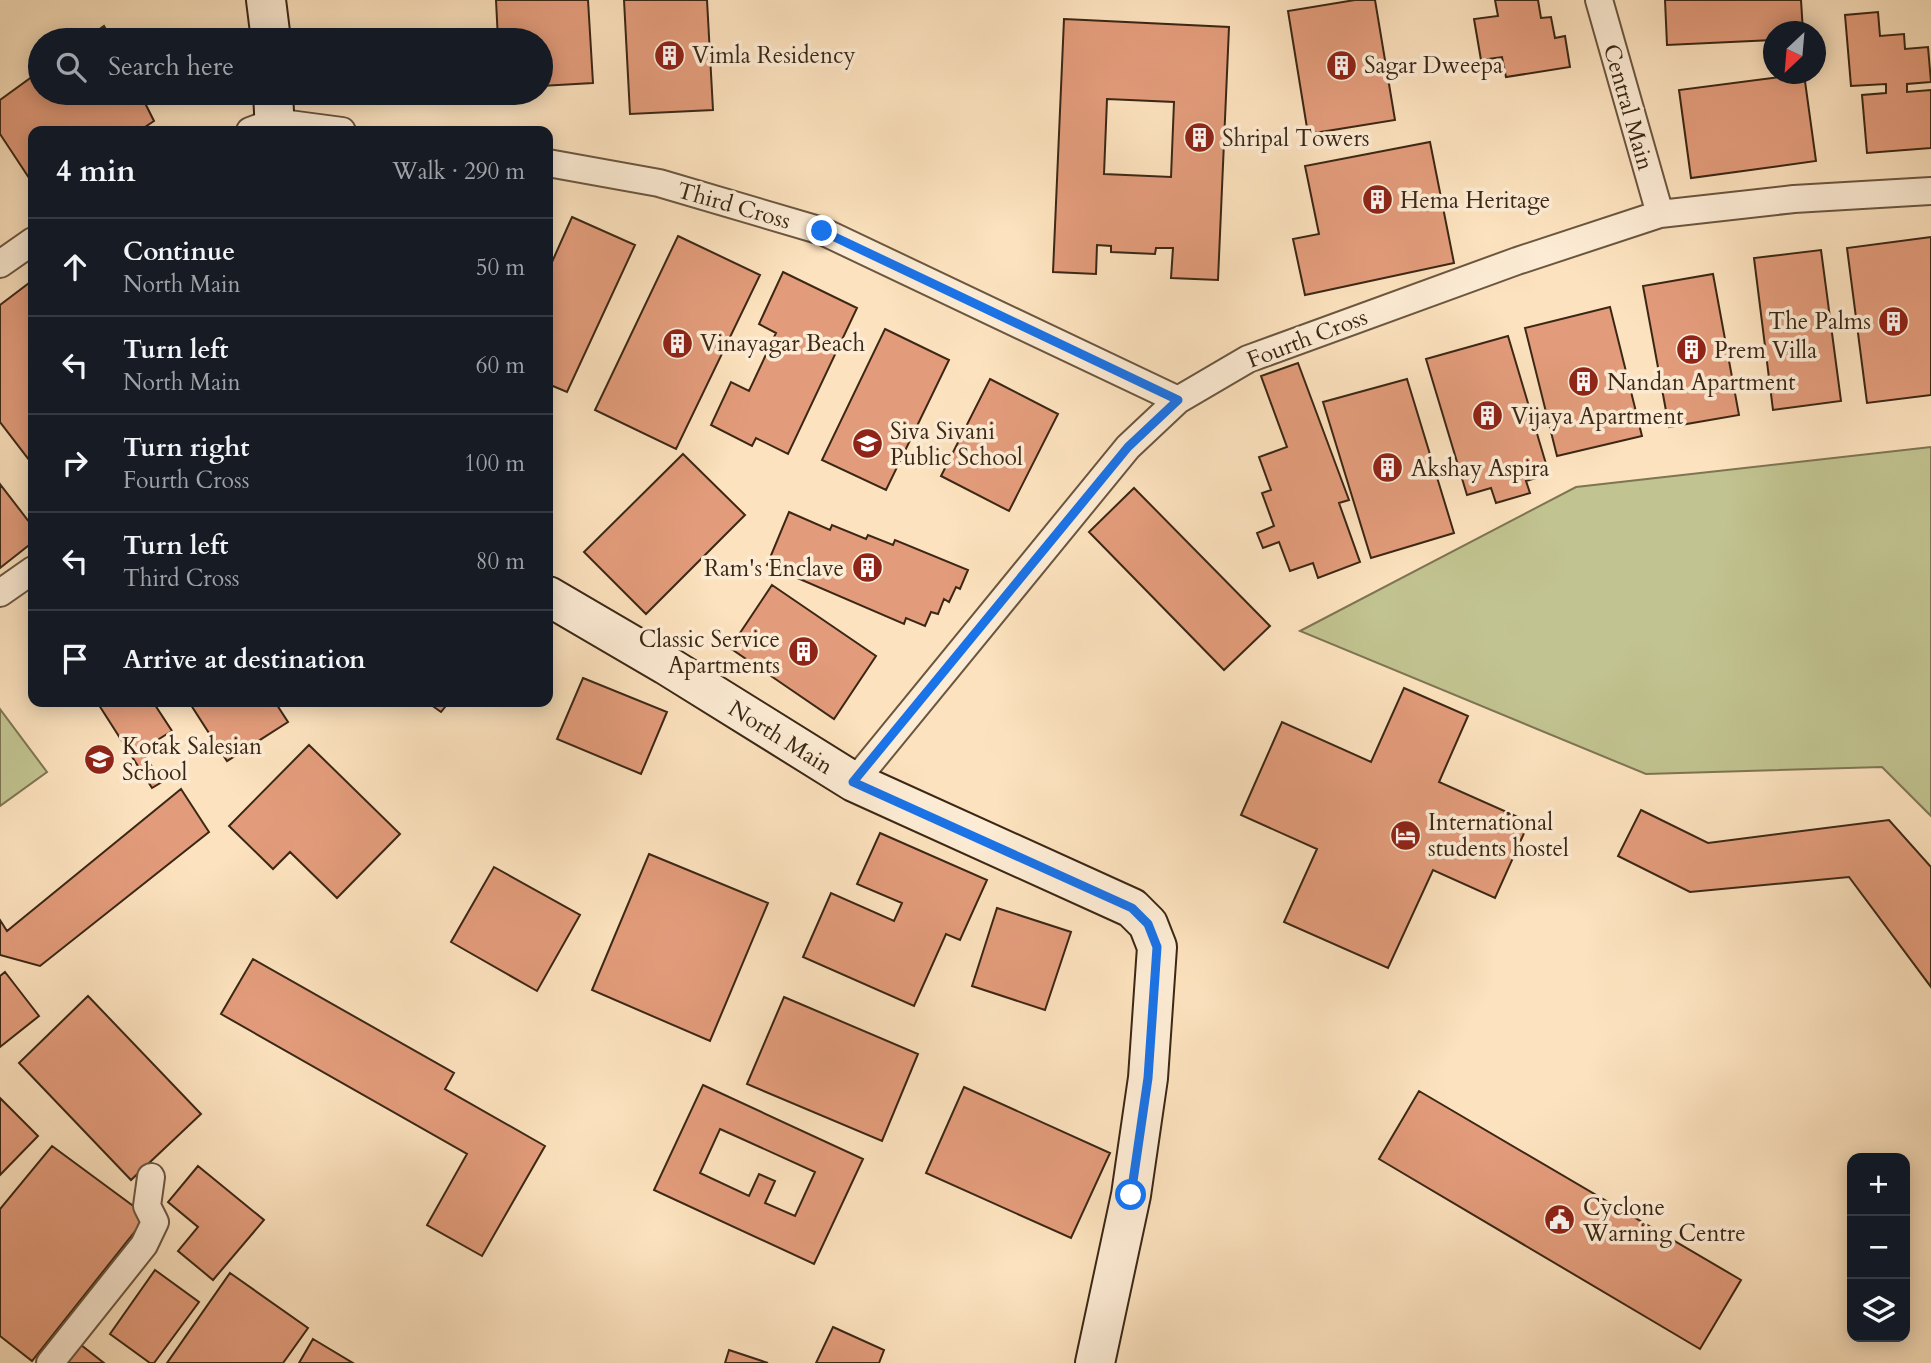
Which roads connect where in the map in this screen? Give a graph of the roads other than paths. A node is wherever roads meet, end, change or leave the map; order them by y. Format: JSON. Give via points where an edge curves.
{"nodes":[{"id":1,"x":266,"y":0,"type":"edge"},
{"id":2,"x":1599,"y":0,"type":"edge"},
{"id":3,"x":270,"y":28,"type":"edge"},
{"id":4,"x":268,"y":119,"type":"edge"},
{"id":5,"x":311,"y":126,"type":"edge"},
{"id":6,"x":553,"y":164,"type":"edge"},
{"id":7,"x":1931,"y":191,"type":"edge"},
{"id":8,"x":1660,"y":214,"type":"junction"},
{"id":9,"x":28,"y":245,"type":"edge"},
{"id":10,"x":0,"y":264,"type":"edge"},
{"id":11,"x":1178,"y":400,"type":"junction"},
{"id":12,"x":28,"y":573,"type":"edge"},
{"id":13,"x":0,"y":593,"type":"edge"},
{"id":14,"x":553,"y":599,"type":"edge"},
{"id":15,"x":853,"y":782,"type":"junction"},
{"id":16,"x":151,"y":1177,"type":"dead end"},
{"id":17,"x":50,"y":1363,"type":"edge"},
{"id":18,"x":1095,"y":1363,"type":"edge"}],
"edges":[{"from":1,"to":3,"type":"street"},
{"from":2,"to":8,"type":"street","name":"Central Main"},
{"from":4,"to":5,"type":"street"},
{"from":6,"to":11,"type":"street","name":"Third Cross","via":[[659,183],[822,231]]},
{"from":7,"to":8,"type":"street","name":"Fourth Cross","via":[[1794,199]]},
{"from":8,"to":11,"type":"street","name":"Fourth Cross","via":[[1248,359]]},
{"from":9,"to":10,"type":"street"},
{"from":11,"to":15,"type":"street","name":"Fourth Cross","via":[[1128,447]]},
{"from":12,"to":13,"type":"street"},
{"from":14,"to":15,"type":"street","name":"North Main"},
{"from":15,"to":18,"type":"street","name":"North Main","via":[[1132,908],[1148,924],[1157,947],[1148,1078],[1131,1195]]},
{"from":16,"to":17,"type":"street","via":[[147,1206],[156,1222],[144,1245]]}]}
